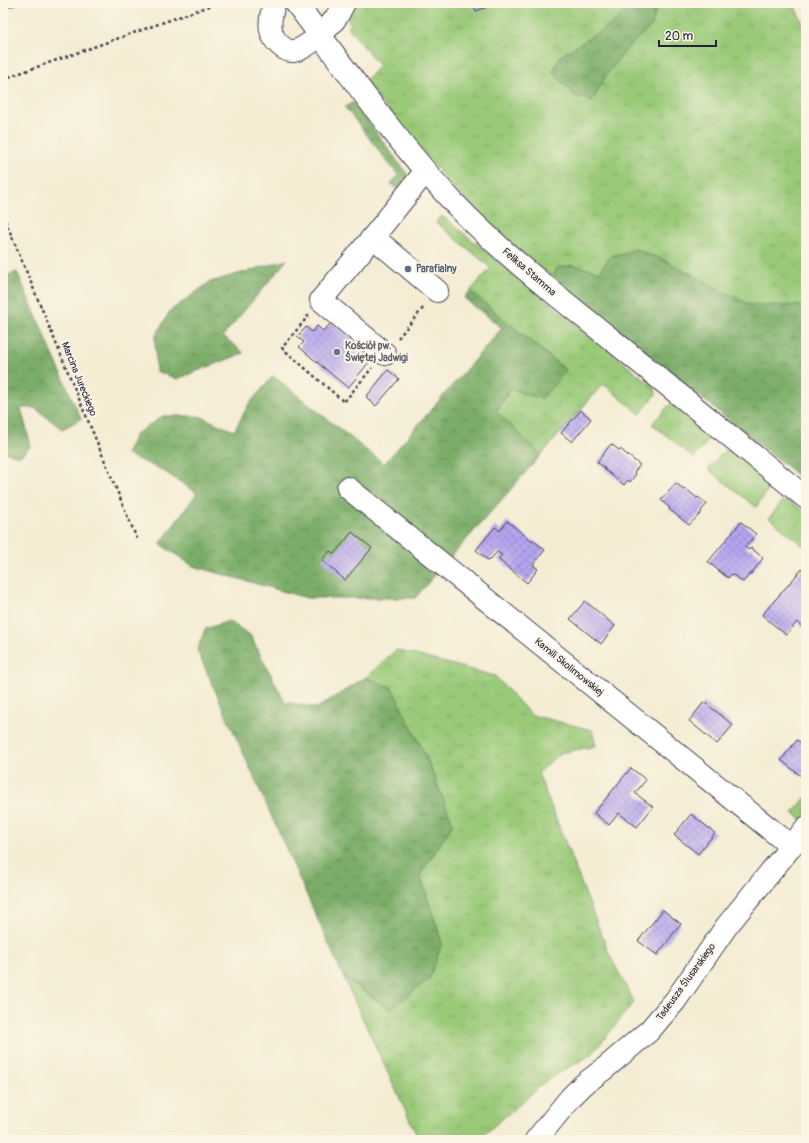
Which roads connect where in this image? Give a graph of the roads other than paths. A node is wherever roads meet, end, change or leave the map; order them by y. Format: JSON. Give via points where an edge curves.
{"nodes":[{"id":1,"x":274,"y":3,"type":"edge"},
{"id":2,"x":296,"y":3,"type":"edge"},
{"id":3,"x":344,"y":3,"type":"edge"},
{"id":4,"x":320,"y":35,"type":"junction"},
{"id":5,"x":425,"y":172,"type":"junction"},
{"id":6,"x":373,"y":237,"type":"junction"},
{"id":7,"x":437,"y":291,"type":"dead end"},
{"id":8,"x":385,"y":354,"type":"dead end"},
{"id":9,"x":348,"y":488,"type":"dead end"},
{"id":10,"x":806,"y":498,"type":"edge"},
{"id":11,"x":806,"y":828,"type":"edge"},
{"id":12,"x":791,"y":846,"type":"junction"},
{"id":13,"x":536,"y":1140,"type":"edge"}],
"edges":[{"from":1,"to":4,"type":"street","via":[[270,23],[272,36],[286,50],[294,51]]},
{"from":2,"to":4,"type":"street","name":"Feliksa Stamma"},
{"from":3,"to":4,"type":"street","via":[[334,21]]},
{"from":4,"to":5,"type":"street","name":"Feliksa Stamma"},
{"from":5,"to":6,"type":"street"},
{"from":5,"to":10,"type":"street","name":"Feliksa Stamma","via":[[488,236],[555,294]]},
{"from":6,"to":7,"type":"street"},
{"from":6,"to":8,"type":"street","via":[[321,300]]},
{"from":9,"to":12,"type":"street","name":"Kamili Skolimowskiej"},
{"from":11,"to":12,"type":"street","name":"Tadeusza Ślusarskiego"},
{"from":12,"to":13,"type":"street","name":"Tadeusza Ślusarskiego","via":[[726,927],[675,1001],[650,1030],[575,1093]]}]}
